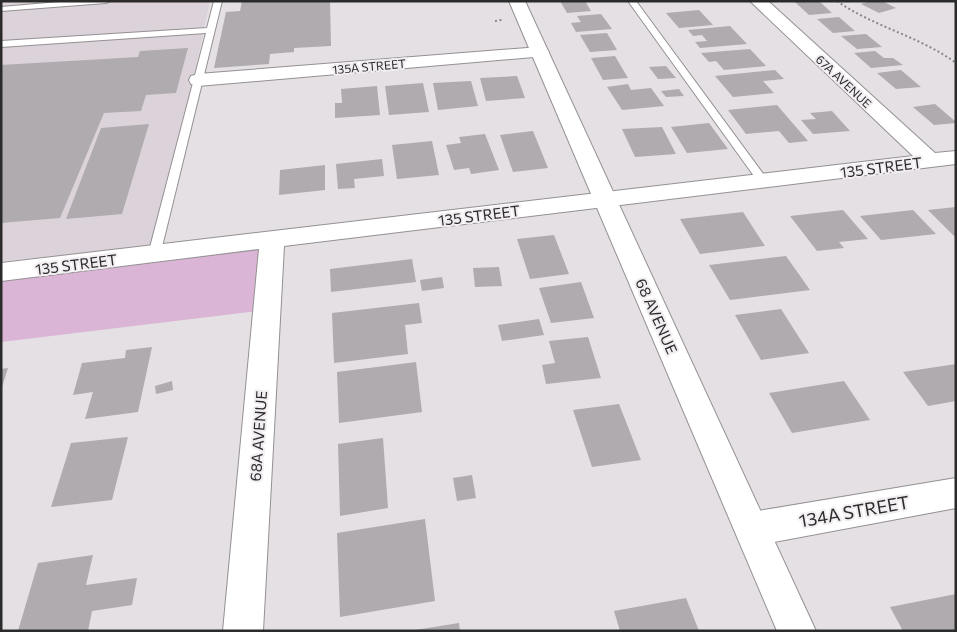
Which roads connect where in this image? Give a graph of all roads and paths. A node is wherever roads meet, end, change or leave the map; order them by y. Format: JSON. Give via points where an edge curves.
{"nodes":[{"id":1,"x":106,"y":1,"type":"edge"},
{"id":2,"x":218,"y":1,"type":"edge"},
{"id":3,"x":632,"y":1,"type":"edge"},
{"id":4,"x":758,"y":1,"type":"edge"},
{"id":5,"x":837,"y":1,"type":"edge"},
{"id":6,"x":1,"y":9,"type":"edge"},
{"id":7,"x":510,"y":11,"type":"edge"},
{"id":8,"x":495,"y":21,"type":"dead end"},
{"id":9,"x":210,"y":30,"type":"junction"},
{"id":10,"x":1,"y":44,"type":"edge"},
{"id":11,"x":540,"y":52,"type":"junction"},
{"id":12,"x":956,"y":63,"type":"edge"},
{"id":13,"x":198,"y":80,"type":"junction"},
{"id":14,"x":956,"y":158,"type":"edge"},
{"id":15,"x":930,"y":160,"type":"junction"},
{"id":16,"x":763,"y":181,"type":"junction"},
{"id":17,"x":606,"y":200,"type":"junction"},
{"id":18,"x":272,"y":241,"type":"junction"},
{"id":19,"x":154,"y":254,"type":"junction"},
{"id":20,"x":1,"y":272,"type":"edge"},
{"id":21,"x":956,"y":492,"type":"edge"},
{"id":22,"x":752,"y":529,"type":"junction"},
{"id":23,"x":243,"y":631,"type":"edge"},
{"id":24,"x":797,"y":631,"type":"edge"}],
"edges":[{"from":1,"to":6,"type":"lane"},
{"from":2,"to":9,"type":"lane"},
{"from":3,"to":16,"type":"lane"},
{"from":4,"to":15,"type":"street","name":"67A AVENUE"},
{"from":5,"to":12,"type":"path","via":[[878,25],[924,42]]},
{"from":7,"to":8,"type":"path"},
{"from":7,"to":11,"type":"street","name":"68 AVENUE"},
{"from":9,"to":10,"type":"lane"},
{"from":9,"to":13,"type":"lane"},
{"from":11,"to":13,"type":"street","name":"135A STREET"},
{"from":11,"to":17,"type":"street","name":"68 AVENUE"},
{"from":13,"to":19,"type":"lane"},
{"from":14,"to":15,"type":"street","name":"135 STREET"},
{"from":15,"to":16,"type":"street","name":"135 STREET"},
{"from":16,"to":17,"type":"street","name":"135 STREET"},
{"from":17,"to":18,"type":"street","name":"135 STREET"},
{"from":17,"to":22,"type":"street","name":"68 AVENUE"},
{"from":18,"to":19,"type":"street","name":"135 STREET"},
{"from":18,"to":23,"type":"street","name":"68A AVENUE"},
{"from":19,"to":20,"type":"street","name":"135 STREET"},
{"from":21,"to":22,"type":"street","name":"134A STREET"},
{"from":22,"to":24,"type":"street","name":"68 AVENUE"}]}
